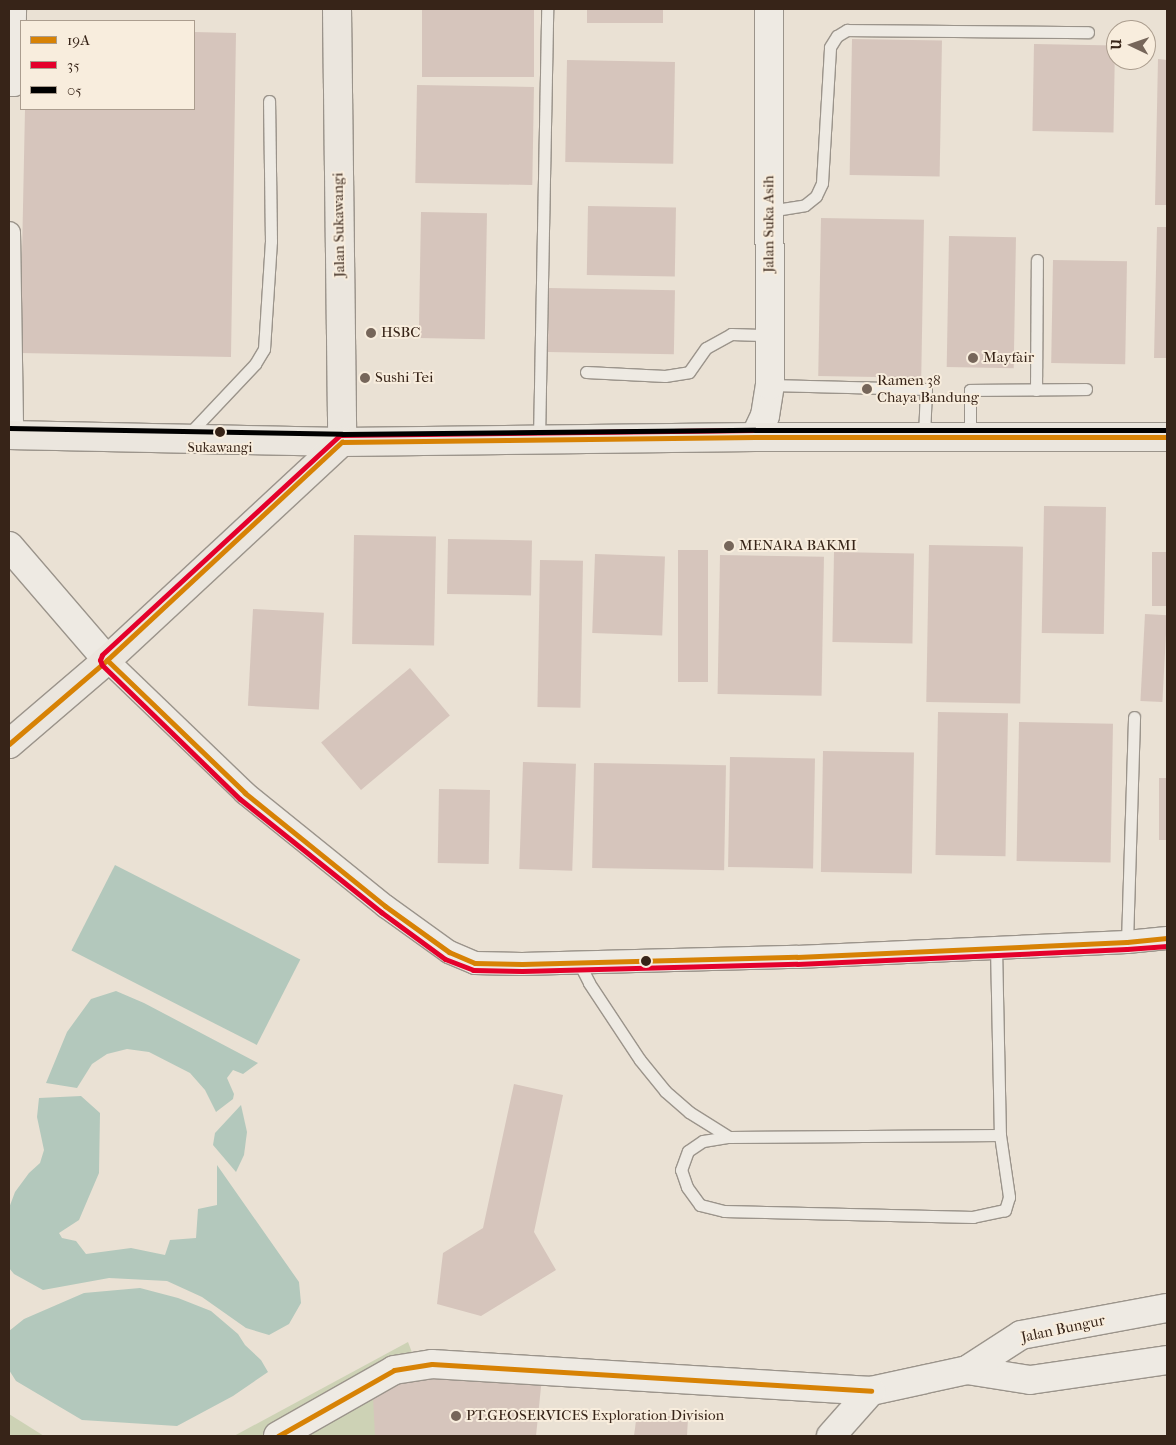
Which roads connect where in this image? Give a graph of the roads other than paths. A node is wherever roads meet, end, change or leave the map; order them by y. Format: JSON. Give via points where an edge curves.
{"nodes":[{"id":1,"x":15,"y":9,"type":"edge"},
{"id":2,"x":337,"y":9,"type":"edge"},
{"id":3,"x":547,"y":9,"type":"edge"},
{"id":4,"x":769,"y":9,"type":"edge"},
{"id":5,"x":1088,"y":32,"type":"dead end"},
{"id":6,"x":9,"y":85,"type":"edge"},
{"id":7,"x":269,"y":101,"type":"dead end"},
{"id":8,"x":769,"y":211,"type":"junction"},
{"id":9,"x":9,"y":233,"type":"edge"},
{"id":10,"x":1037,"y":260,"type":"dead end"},
{"id":11,"x":769,"y":335,"type":"junction"},
{"id":12,"x":586,"y":372,"type":"dead end"},
{"id":13,"x":770,"y":385,"type":"junction"},
{"id":14,"x":1086,"y":389,"type":"dead end"},
{"id":15,"x":1036,"y":390,"type":"junction"},
{"id":16,"x":11,"y":435,"type":"edge"},
{"id":17,"x":755,"y":437,"type":"junction"},
{"id":18,"x":924,"y":437,"type":"junction"},
{"id":19,"x":970,"y":437,"type":"junction"},
{"id":20,"x":1167,"y":437,"type":"edge"},
{"id":21,"x":184,"y":439,"type":"junction"},
{"id":22,"x":539,"y":439,"type":"junction"},
{"id":23,"x":342,"y":442,"type":"junction"},
{"id":24,"x":9,"y":546,"type":"edge"},
{"id":25,"x":107,"y":660,"type":"junction"},
{"id":26,"x":1134,"y":717,"type":"dead end"},
{"id":27,"x":9,"y":744,"type":"edge"},
{"id":28,"x":1167,"y":938,"type":"edge"},
{"id":29,"x":1127,"y":942,"type":"junction"},
{"id":30,"x":996,"y":947,"type":"junction"},
{"id":31,"x":579,"y":963,"type":"junction"},
{"id":32,"x":1000,"y":1134,"type":"junction"},
{"id":33,"x":729,"y":1137,"type":"junction"},
{"id":34,"x":1167,"y":1308,"type":"edge"},
{"id":35,"x":1167,"y":1360,"type":"edge"},
{"id":36,"x":967,"y":1370,"type":"junction"},
{"id":37,"x":871,"y":1391,"type":"junction"},
{"id":38,"x":278,"y":1436,"type":"edge"},
{"id":39,"x":831,"y":1436,"type":"edge"}],
"edges":[{"from":1,"to":6,"type":"street","via":[[14,85]]},
{"from":2,"to":23,"type":"main road","name":"Jalan Sukawangi"},
{"from":3,"to":22,"type":"lane"},
{"from":4,"to":8,"type":"street","name":"Jalan Suka Asih"},
{"from":5,"to":8,"type":"lane","via":[[847,30],[837,36],[830,47],[822,183],[816,196],[805,205]]},
{"from":7,"to":21,"type":"lane","via":[[271,241],[264,349]]},
{"from":8,"to":11,"type":"street","name":"Jalan Suka Asih"},
{"from":9,"to":16,"type":"street"},
{"from":10,"to":15,"type":"lane"},
{"from":11,"to":12,"type":"lane","via":[[731,334],[706,348],[689,372],[665,376]]},
{"from":11,"to":13,"type":"street","name":"Jalan Suka Asih"},
{"from":13,"to":17,"type":"street","name":"Jalan Suka Asih","via":[[765,416]]},
{"from":13,"to":18,"type":"lane","via":[[926,389]]},
{"from":14,"to":15,"type":"lane"},
{"from":15,"to":19,"type":"lane","via":[[970,390]]},
{"from":16,"to":21,"type":"main road"},
{"from":17,"to":18,"type":"main road"},
{"from":17,"to":22,"type":"main road"},
{"from":18,"to":19,"type":"main road"},
{"from":19,"to":20,"type":"main road"},
{"from":21,"to":23,"type":"main road"},
{"from":22,"to":23,"type":"main road"},
{"from":23,"to":25,"type":"main road"},
{"from":24,"to":25,"type":"street"},
{"from":25,"to":27,"type":"main road"},
{"from":25,"to":31,"type":"street","via":[[245,793],[385,906],[449,952],[475,963]]},
{"from":26,"to":29,"type":"lane"},
{"from":28,"to":29,"type":"street"},
{"from":29,"to":30,"type":"street"},
{"from":30,"to":31,"type":"street"},
{"from":30,"to":32,"type":"lane"},
{"from":31,"to":33,"type":"lane","via":[[640,1060],[665,1091],[688,1112]]},
{"from":32,"to":33,"type":"lane"},
{"from":32,"to":33,"type":"lane","via":[[1009,1197],[1005,1210],[973,1217],[724,1211],[700,1206],[687,1187],[681,1170],[688,1151],[703,1141]]},
{"from":34,"to":36,"type":"street","name":"Jalan Bungur","via":[[1021,1335]]},
{"from":35,"to":36,"type":"street","name":"Jalan Bungur","via":[[1030,1380]]},
{"from":36,"to":37,"type":"street","name":"Jalan Bungur"},
{"from":37,"to":38,"type":"street","name":"Jalan Bungur","via":[[432,1364],[394,1370]]},
{"from":37,"to":39,"type":"street"}]}
